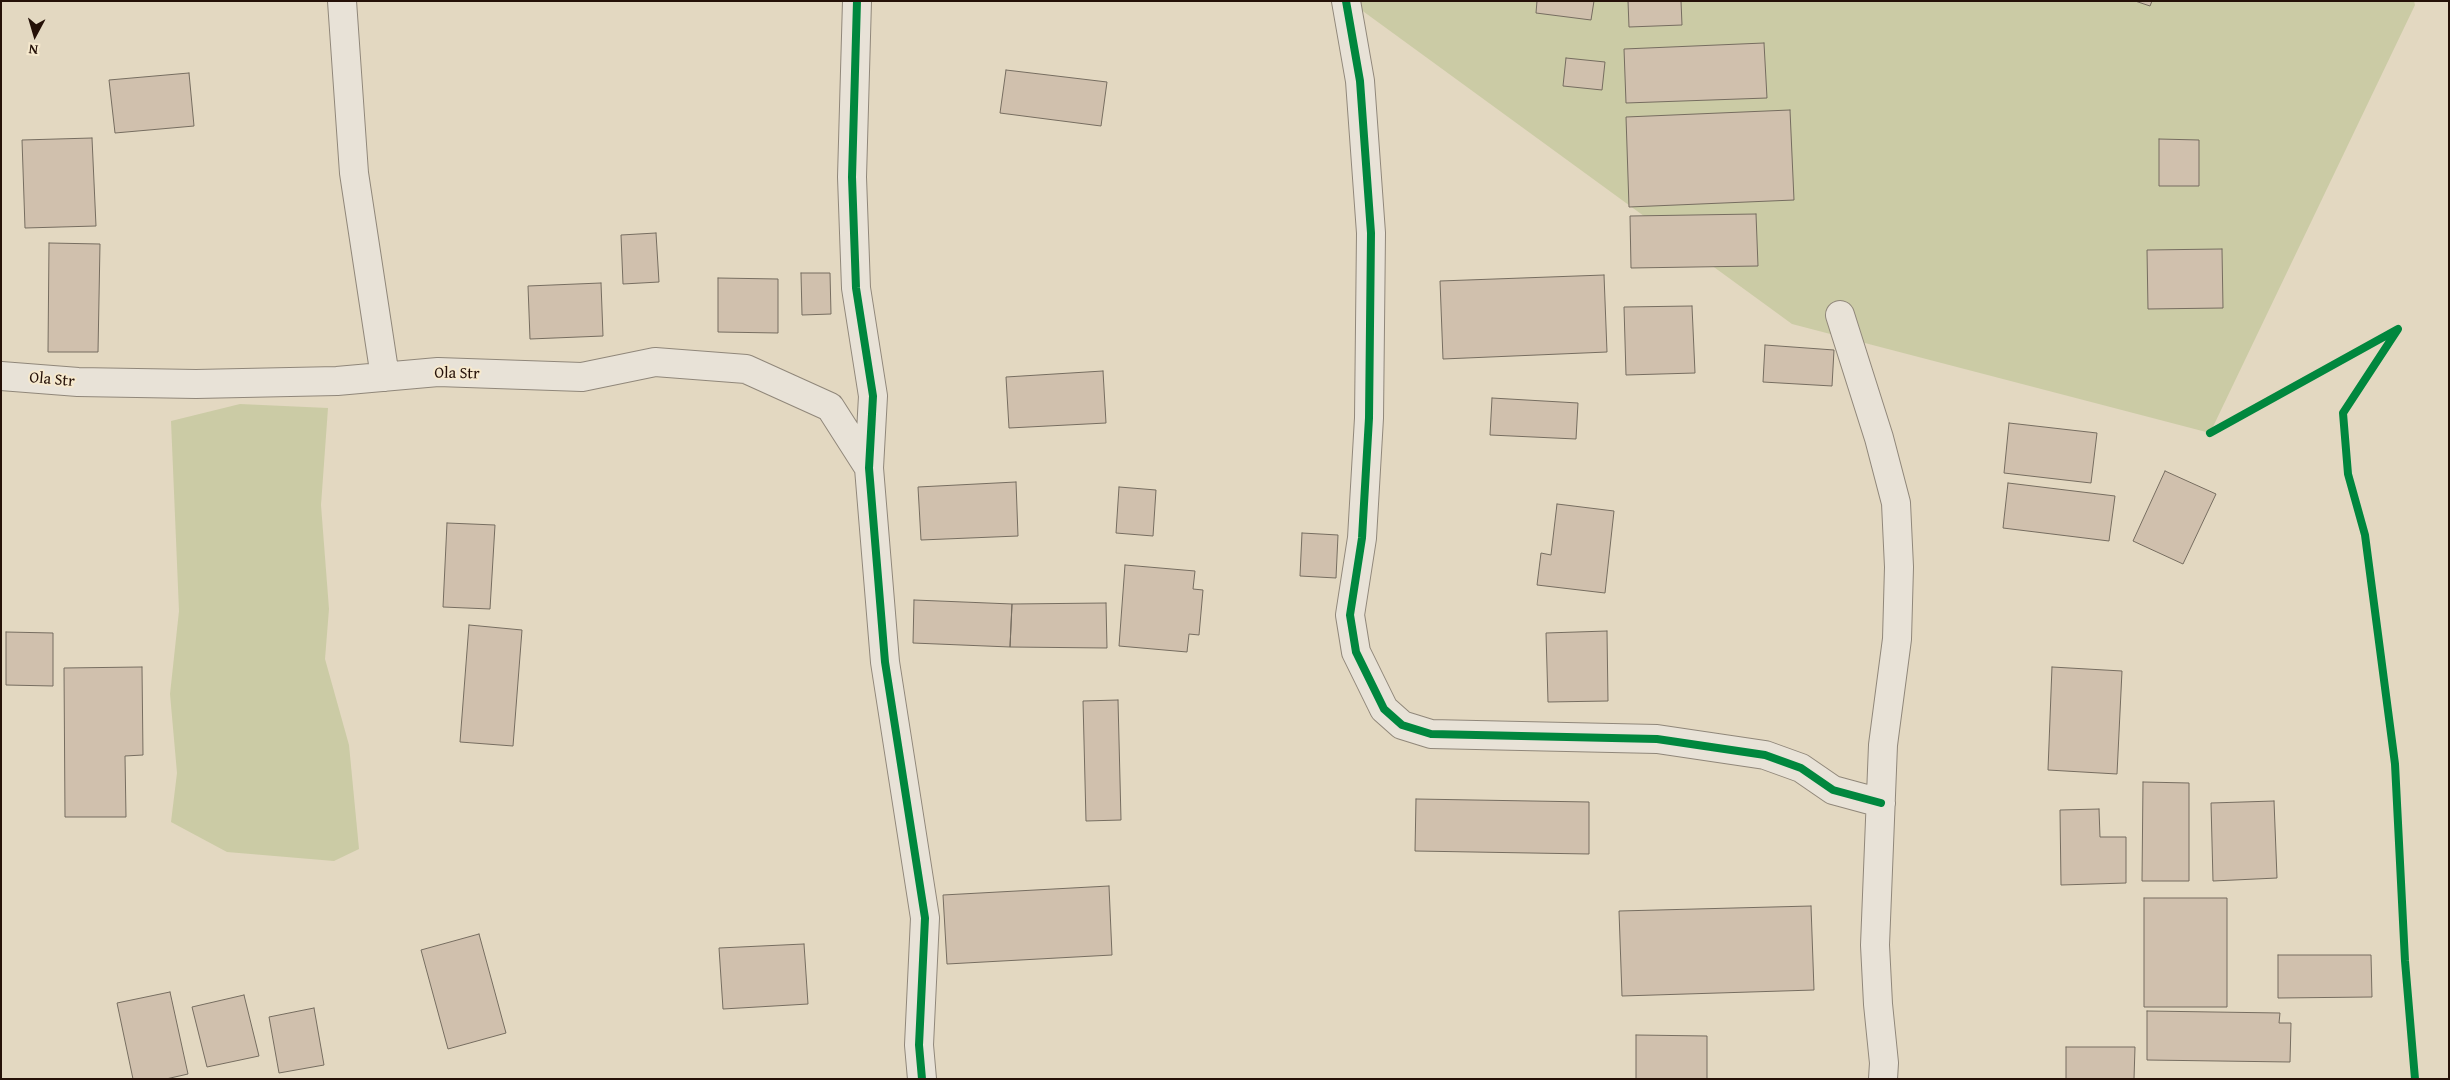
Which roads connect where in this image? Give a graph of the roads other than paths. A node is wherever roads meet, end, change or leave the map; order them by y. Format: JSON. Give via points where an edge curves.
{"nodes":[{"id":1,"x":342,"y":1,"type":"edge"},
{"id":2,"x":857,"y":1,"type":"edge"},
{"id":3,"x":1346,"y":1,"type":"edge"},
{"id":4,"x":1840,"y":315,"type":"dead end"},
{"id":5,"x":1,"y":376,"type":"edge"},
{"id":6,"x":385,"y":377,"type":"junction"},
{"id":7,"x":869,"y":468,"type":"junction"},
{"id":8,"x":1881,"y":803,"type":"junction"},
{"id":9,"x":922,"y":1079,"type":"edge"},
{"id":10,"x":1884,"y":1079,"type":"edge"}],
"edges":[{"from":1,"to":6,"type":"street","via":[[354,172]]},
{"from":2,"to":7,"type":"street","via":[[852,177],[856,288],[873,396]]},
{"from":3,"to":8,"type":"street","via":[[1360,81],[1371,233],[1369,418],[1363,528],[1350,615],[1356,652],[1384,709],[1402,726],[1431,734],[1657,739],[1765,755],[1801,768],[1833,790]]},
{"from":4,"to":8,"type":"street","via":[[1896,503],[1899,567],[1897,639],[1883,745]]},
{"from":5,"to":6,"type":"street","name":"Ola Str","via":[[78,382],[196,384]]},
{"from":6,"to":7,"type":"street","name":"Ola Str","via":[[438,372],[582,377],[655,362],[746,369],[830,407]]},
{"from":7,"to":9,"type":"street","via":[[885,662],[925,918],[919,1045]]},
{"from":8,"to":10,"type":"street","via":[[1875,945]]}]}
